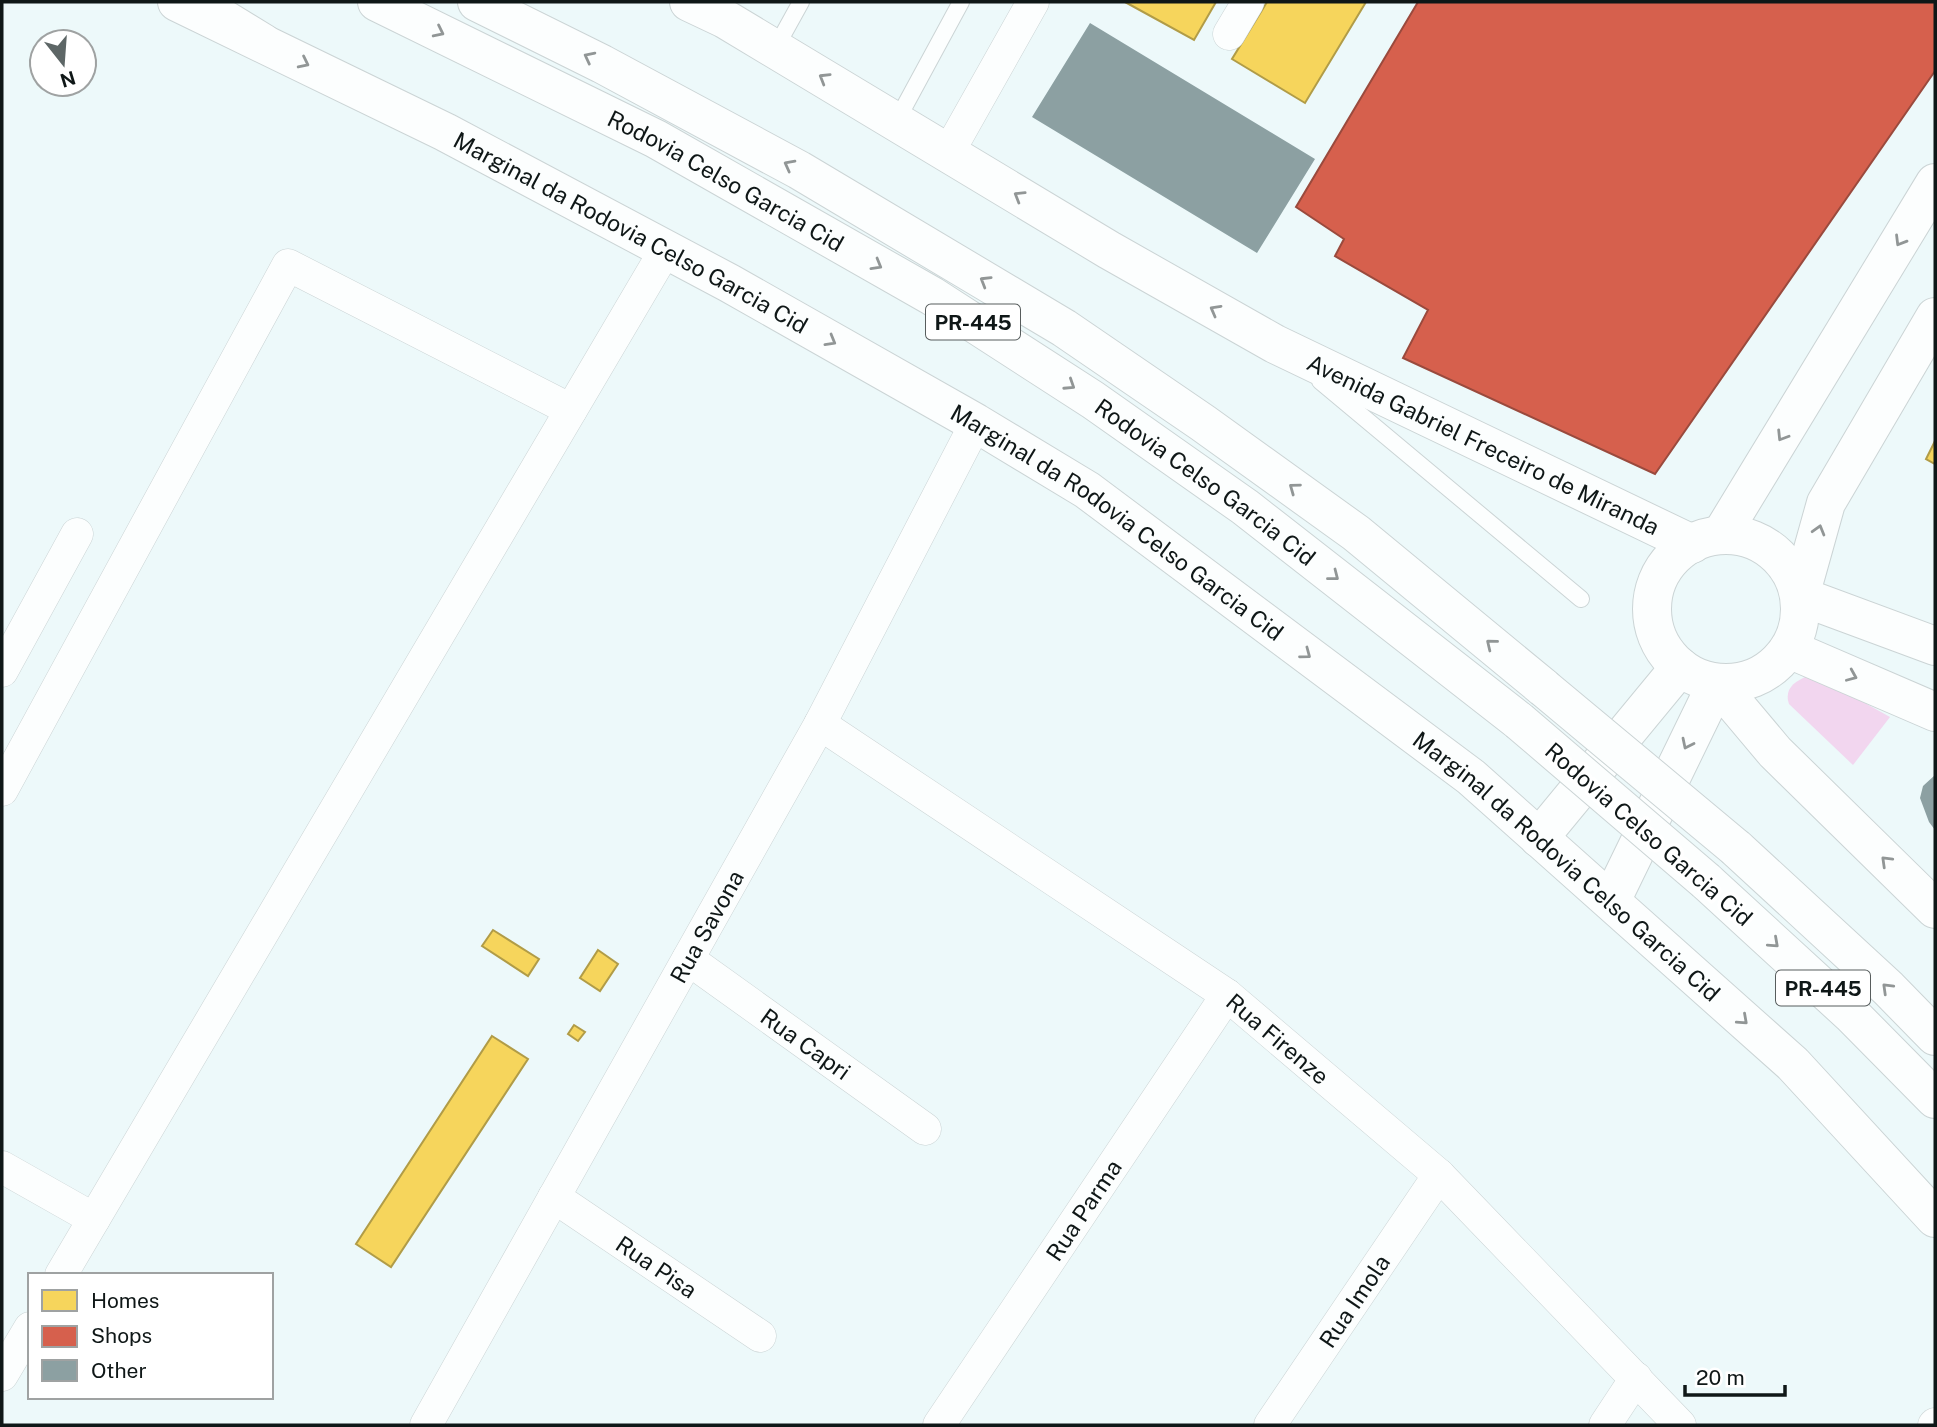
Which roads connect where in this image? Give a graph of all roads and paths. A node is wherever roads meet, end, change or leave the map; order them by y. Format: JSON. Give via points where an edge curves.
{"nodes":[{"id":1,"x":177,"y":2,"type":"edge"},
{"id":2,"x":196,"y":2,"type":"edge"},
{"id":3,"x":377,"y":2,"type":"edge"},
{"id":4,"x":477,"y":2,"type":"edge"},
{"id":5,"x":689,"y":2,"type":"edge"},
{"id":6,"x":801,"y":2,"type":"edge"},
{"id":7,"x":961,"y":2,"type":"edge"},
{"id":8,"x":1033,"y":2,"type":"edge"},
{"id":9,"x":1248,"y":2,"type":"edge"},
{"id":10,"x":1229,"y":34,"type":"dead end"},
{"id":11,"x":263,"y":43,"type":"junction"},
{"id":12,"x":775,"y":49,"type":"junction"},
{"id":13,"x":896,"y":122,"type":"junction"},
{"id":14,"x":948,"y":153,"type":"junction"},
{"id":15,"x":1935,"y":183,"type":"edge"},
{"id":16,"x":666,"y":250,"type":"junction"},
{"id":17,"x":1935,"y":317,"type":"edge"},
{"id":18,"x":1275,"y":344,"type":"junction"},
{"id":19,"x":571,"y":410,"type":"junction"},
{"id":20,"x":976,"y":423,"type":"junction"},
{"id":21,"x":76,"y":534,"type":"dead end"},
{"id":22,"x":1706,"y":540,"type":"junction"},
{"id":23,"x":1800,"y":596,"type":"junction"},
{"id":24,"x":1581,"y":599,"type":"dead end"},
{"id":25,"x":1935,"y":646,"type":"edge"},
{"id":26,"x":1789,"y":649,"type":"junction"},
{"id":27,"x":1680,"y":667,"type":"junction"},
{"id":28,"x":2,"y":671,"type":"edge"},
{"id":29,"x":1717,"y":683,"type":"junction"},
{"id":30,"x":1935,"y":712,"type":"edge"},
{"id":31,"x":820,"y":724,"type":"junction"},
{"id":32,"x":2,"y":790,"type":"edge"},
{"id":33,"x":1539,"y":838,"type":"junction"},
{"id":34,"x":1611,"y":901,"type":"junction"},
{"id":35,"x":1935,"y":909,"type":"edge"},
{"id":36,"x":688,"y":959,"type":"junction"},
{"id":37,"x":1227,"y":995,"type":"junction"},
{"id":38,"x":1935,"y":1036,"type":"edge"},
{"id":39,"x":1935,"y":1099,"type":"edge"},
{"id":40,"x":925,"y":1129,"type":"dead end"},
{"id":41,"x":2,"y":1167,"type":"edge"},
{"id":42,"x":1439,"y":1175,"type":"junction"},
{"id":43,"x":554,"y":1197,"type":"junction"},
{"id":44,"x":1935,"y":1218,"type":"edge"},
{"id":45,"x":94,"y":1219,"type":"junction"},
{"id":46,"x":62,"y":1273,"type":"edge"},
{"id":47,"x":28,"y":1331,"type":"edge"},
{"id":48,"x":760,"y":1336,"type":"dead end"},
{"id":49,"x":2,"y":1375,"type":"edge"},
{"id":50,"x":1636,"y":1378,"type":"junction"},
{"id":51,"x":426,"y":1425,"type":"edge"},
{"id":52,"x":939,"y":1425,"type":"edge"},
{"id":53,"x":1270,"y":1425,"type":"edge"},
{"id":54,"x":1605,"y":1425,"type":"edge"},
{"id":55,"x":1680,"y":1425,"type":"edge"}],
"edges":[{"from":1,"to":11,"type":"main road","name":"Marginal da Rodovia Celso Garcia Cid"},
{"from":2,"to":11,"type":"main road"},
{"from":3,"to":39,"type":"main road","name":"Rodovia Celso Garcia Cid","number":"PR-445","one_way":true,"bridge":true,"via":[[656,139],[932,296],[1093,400],[1245,507],[1518,721],[1706,881],[1851,1014]]},
{"from":38,"to":4,"type":"main road","name":"Rodovia Celso Garcia Cid","number":"PR-445","one_way":true,"bridge":true,"via":[[1736,848],[1356,533],[1203,423],[1064,328],[799,170]]},
{"from":5,"to":12,"type":"main road"},
{"from":6,"to":12,"type":"lane"},
{"from":7,"to":13,"type":"lane"},
{"from":8,"to":14,"type":"street"},
{"from":9,"to":10,"type":"street"},
{"from":11,"to":16,"type":"main road","name":"Marginal da Rodovia Celso Garcia Cid","one_way":true,"via":[[445,132]]},
{"from":13,"to":12,"type":"main road","one_way":true},
{"from":13,"to":14,"type":"main road"},
{"from":18,"to":14,"type":"main road","one_way":true},
{"from":15,"to":22,"type":"main road","one_way":true},
{"from":16,"to":19,"type":"street"},
{"from":16,"to":20,"type":"main road","name":"Marginal da Rodovia Celso Garcia Cid","one_way":true},
{"from":23,"to":17,"type":"main road","one_way":true,"via":[[1826,503]]},
{"from":18,"to":22,"type":"main road","name":"Avenida Gabriel Freceiro de Miranda"},
{"from":18,"to":24,"type":"lane"},
{"from":19,"to":32,"type":"street","via":[[288,265]]},
{"from":19,"to":45,"type":"street"},
{"from":20,"to":31,"type":"street","name":"Rua Savona"},
{"from":20,"to":33,"type":"main road","name":"Marginal da Rodovia Celso Garcia Cid","one_way":true,"via":[[1087,490],[1471,777]]},
{"from":21,"to":28,"type":"street"},
{"from":22,"to":23,"type":"main road","via":[[1748,538],[1772,550],[1795,578]]},
{"from":22,"to":27,"type":"main road","via":[[1667,565],[1653,595],[1657,634],[1668,656]]},
{"from":23,"to":25,"type":"main road"},
{"from":23,"to":26,"type":"main road","via":[[1801,614]]},
{"from":26,"to":29,"type":"main road","via":[[1765,673]]},
{"from":26,"to":30,"type":"main road","one_way":true},
{"from":27,"to":29,"type":"main road"},
{"from":27,"to":33,"type":"main road"},
{"from":29,"to":34,"type":"main road","one_way":true},
{"from":35,"to":29,"type":"main road","one_way":true,"via":[[1775,752]]},
{"from":31,"to":36,"type":"street","name":"Rua Savona"},
{"from":31,"to":37,"type":"street","name":"Rua Firenze"},
{"from":33,"to":34,"type":"main road","name":"Marginal da Rodovia Celso Garcia Cid"},
{"from":34,"to":44,"type":"main road","name":"Marginal da Rodovia Celso Garcia Cid","one_way":true,"via":[[1793,1064]]},
{"from":36,"to":40,"type":"street","name":"Rua Capri"},
{"from":36,"to":43,"type":"street","name":"Rua Savona"},
{"from":37,"to":42,"type":"street","name":"Rua Firenze"},
{"from":37,"to":52,"type":"street","name":"Rua Parma"},
{"from":41,"to":45,"type":"street"},
{"from":42,"to":50,"type":"street","name":"Rua Firenze"},
{"from":42,"to":53,"type":"street","name":"Rua Imola"},
{"from":43,"to":48,"type":"street","name":"Rua Pisa"},
{"from":43,"to":51,"type":"street","name":"Rua Savona"},
{"from":45,"to":46,"type":"street"},
{"from":47,"to":49,"type":"street"},
{"from":50,"to":54,"type":"street"},
{"from":50,"to":55,"type":"street","name":"Rua Firenze"}]}
